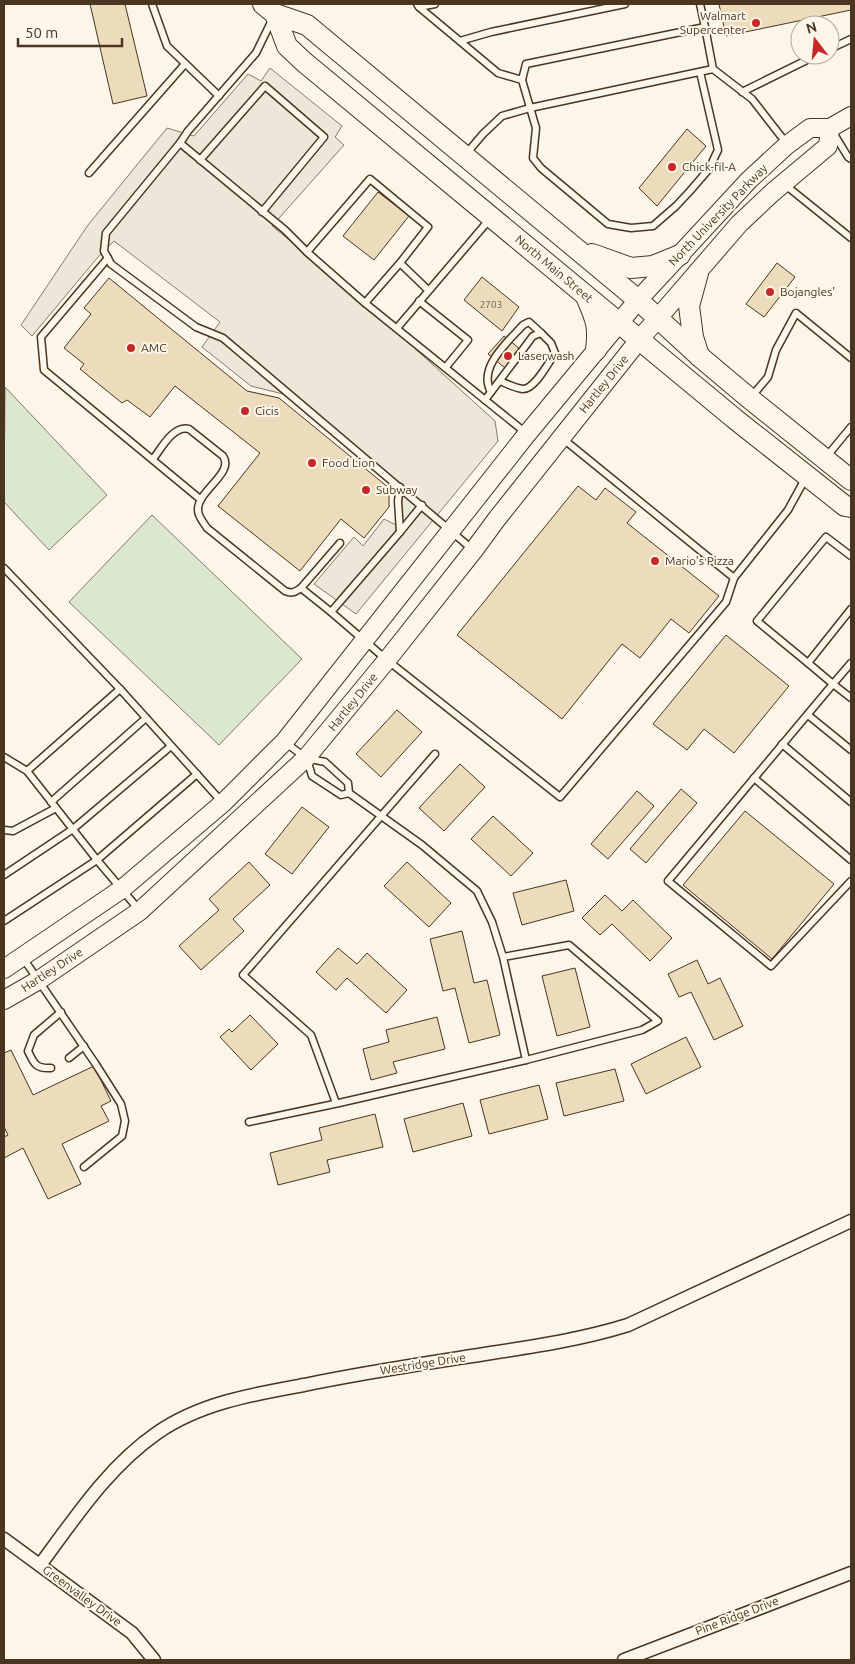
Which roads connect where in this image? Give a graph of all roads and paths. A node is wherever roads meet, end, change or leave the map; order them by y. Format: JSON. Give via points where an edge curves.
{"nodes":[{"id":1,"x":152,"y":4,"type":"edge"},
{"id":2,"x":434,"y":4,"type":"edge"},
{"id":3,"x":624,"y":4,"type":"edge"},
{"id":4,"x":700,"y":4,"type":"edge"},
{"id":5,"x":418,"y":5,"type":"edge"},
{"id":6,"x":273,"y":9,"type":"edge"},
{"id":7,"x":705,"y":27,"type":"junction"},
{"id":8,"x":460,"y":41,"type":"junction"},
{"id":9,"x":185,"y":64,"type":"junction"},
{"id":10,"x":797,"y":65,"type":"edge"},
{"id":11,"x":713,"y":69,"type":"junction"},
{"id":12,"x":700,"y":72,"type":"junction"},
{"id":13,"x":522,"y":80,"type":"junction"},
{"id":14,"x":742,"y":92,"type":"junction"},
{"id":15,"x":218,"y":96,"type":"junction"},
{"id":16,"x":530,"y":108,"type":"junction"},
{"id":17,"x":851,"y":116,"type":"edge"},
{"id":18,"x":830,"y":128,"type":"junction"},
{"id":19,"x":180,"y":144,"type":"junction"},
{"id":20,"x":787,"y":145,"type":"junction"},
{"id":21,"x":465,"y":155,"type":"junction"},
{"id":22,"x":851,"y":159,"type":"edge"},
{"id":23,"x":200,"y":160,"type":"junction"},
{"id":24,"x":89,"y":173,"type":"dead end"},
{"id":25,"x":784,"y":183,"type":"junction"},
{"id":26,"x":262,"y":212,"type":"junction"},
{"id":27,"x":492,"y":217,"type":"junction"},
{"id":28,"x":851,"y":238,"type":"edge"},
{"id":29,"x":576,"y":248,"type":"junction"},
{"id":30,"x":307,"y":252,"type":"junction"},
{"id":31,"x":680,"y":254,"type":"junction"},
{"id":32,"x":108,"y":258,"type":"junction"},
{"id":33,"x":400,"y":263,"type":"junction"},
{"id":34,"x":698,"y":273,"type":"junction"},
{"id":35,"x":428,"y":290,"type":"junction"},
{"id":36,"x":585,"y":295,"type":"junction"},
{"id":37,"x":638,"y":300,"type":"junction"},
{"id":38,"x":419,"y":301,"type":"junction"},
{"id":39,"x":365,"y":303,"type":"junction"},
{"id":40,"x":658,"y":319,"type":"junction"},
{"id":41,"x":618,"y":323,"type":"junction"},
{"id":42,"x":397,"y":328,"type":"junction"},
{"id":43,"x":541,"y":333,"type":"junction"},
{"id":44,"x":639,"y":340,"type":"junction"},
{"id":45,"x":596,"y":350,"type":"junction"},
{"id":46,"x":699,"y":356,"type":"junction"},
{"id":47,"x":851,"y":358,"type":"edge"},
{"id":48,"x":446,"y":367,"type":"junction"},
{"id":49,"x":500,"y":381,"type":"junction"},
{"id":50,"x":491,"y":392,"type":"junction"},
{"id":51,"x":749,"y":398,"type":"junction"},
{"id":52,"x":485,"y":400,"type":"junction"},
{"id":53,"x":851,"y":427,"type":"edge"},
{"id":54,"x":527,"y":434,"type":"junction"},
{"id":55,"x":561,"y":438,"type":"junction"},
{"id":56,"x":153,"y":460,"type":"junction"},
{"id":57,"x":830,"y":463,"type":"junction"},
{"id":58,"x":807,"y":476,"type":"junction"},
{"id":59,"x":851,"y":480,"type":"edge"},
{"id":60,"x":400,"y":487,"type":"junction"},
{"id":61,"x":200,"y":499,"type":"junction"},
{"id":62,"x":422,"y":505,"type":"junction"},
{"id":63,"x":851,"y":507,"type":"edge"},
{"id":64,"x":450,"y":530,"type":"junction"},
{"id":65,"x":400,"y":532,"type":"junction"},
{"id":66,"x":340,"y":543,"type":"dead end"},
{"id":67,"x":474,"y":550,"type":"junction"},
{"id":68,"x":851,"y":556,"type":"edge"},
{"id":69,"x":4,"y":568,"type":"edge"},
{"id":70,"x":734,"y":578,"type":"junction"},
{"id":71,"x":301,"y":588,"type":"junction"},
{"id":72,"x":851,"y":609,"type":"edge"},
{"id":73,"x":332,"y":612,"type":"junction"},
{"id":74,"x":364,"y":639,"type":"junction"},
{"id":75,"x":387,"y":660,"type":"junction"},
{"id":76,"x":808,"y":663,"type":"junction"},
{"id":77,"x":851,"y":663,"type":"edge"},
{"id":78,"x":833,"y":684,"type":"junction"},
{"id":79,"x":120,"y":689,"type":"junction"},
{"id":80,"x":851,"y":698,"type":"edge"},
{"id":81,"x":808,"y":715,"type":"junction"},
{"id":82,"x":146,"y":718,"type":"junction"},
{"id":83,"x":285,"y":742,"type":"junction"},
{"id":84,"x":782,"y":744,"type":"junction"},
{"id":85,"x":172,"y":746,"type":"junction"},
{"id":86,"x":851,"y":750,"type":"edge"},
{"id":87,"x":435,"y":754,"type":"dead end"},
{"id":88,"x":4,"y":757,"type":"edge"},
{"id":89,"x":306,"y":758,"type":"junction"},
{"id":90,"x":27,"y":771,"type":"junction"},
{"id":91,"x":197,"y":774,"type":"junction"},
{"id":92,"x":754,"y":778,"type":"junction"},
{"id":93,"x":349,"y":793,"type":"junction"},
{"id":94,"x":51,"y":802,"type":"junction"},
{"id":95,"x":223,"y":802,"type":"junction"},
{"id":96,"x":851,"y":802,"type":"edge"},
{"id":97,"x":56,"y":808,"type":"junction"},
{"id":98,"x":382,"y":816,"type":"junction"},
{"id":99,"x":4,"y":830,"type":"edge"},
{"id":100,"x":73,"y":830,"type":"junction"},
{"id":101,"x":97,"y":860,"type":"junction"},
{"id":102,"x":851,"y":860,"type":"edge"},
{"id":103,"x":4,"y":875,"type":"edge"},
{"id":104,"x":851,"y":881,"type":"edge"},
{"id":105,"x":122,"y":889,"type":"junction"},
{"id":106,"x":140,"y":911,"type":"junction"},
{"id":107,"x":4,"y":921,"type":"edge"},
{"id":108,"x":22,"y":956,"type":"junction"},
{"id":109,"x":503,"y":958,"type":"junction"},
{"id":110,"x":4,"y":969,"type":"edge"},
{"id":111,"x":39,"y":980,"type":"junction"},
{"id":112,"x":4,"y":1000,"type":"edge"},
{"id":113,"x":61,"y":1012,"type":"junction"},
{"id":114,"x":84,"y":1046,"type":"junction"},
{"id":115,"x":69,"y":1058,"type":"dead end"},
{"id":116,"x":526,"y":1060,"type":"junction"},
{"id":117,"x":51,"y":1068,"type":"dead end"},
{"id":118,"x":336,"y":1103,"type":"junction"},
{"id":119,"x":249,"y":1122,"type":"dead end"},
{"id":120,"x":84,"y":1167,"type":"dead end"},
{"id":121,"x":851,"y":1221,"type":"edge"},
{"id":122,"x":4,"y":1538,"type":"edge"},
{"id":123,"x":40,"y":1565,"type":"junction"},
{"id":124,"x":851,"y":1573,"type":"edge"},
{"id":125,"x":154,"y":1660,"type":"edge"},
{"id":126,"x":624,"y":1660,"type":"edge"}],
"edges":[{"from":1,"to":9,"type":"lane","via":[[167,46]]},
{"from":2,"to":5,"type":"lane"},
{"from":3,"to":8,"type":"lane"},
{"from":4,"to":7,"type":"lane"},
{"from":5,"to":8,"type":"lane"},
{"from":6,"to":15,"type":"lane","via":[[256,53]]},
{"from":6,"to":21,"type":"main road","via":[[307,25]]},
{"from":6,"to":27,"type":"main road","name":"North Main Street","via":[[287,46]]},
{"from":7,"to":11,"type":"lane"},
{"from":7,"to":13,"type":"lane","via":[[526,64]]},
{"from":8,"to":13,"type":"lane","via":[[498,72]]},
{"from":9,"to":15,"type":"lane"},
{"from":9,"to":24,"type":"lane"},
{"from":10,"to":14,"type":"lane"},
{"from":11,"to":12,"type":"lane"},
{"from":11,"to":14,"type":"lane"},
{"from":12,"to":16,"type":"lane"},
{"from":12,"to":16,"type":"lane","via":[[718,150],[709,169],[690,191],[652,226],[631,228],[608,224],[541,168],[533,158],[536,128]]},
{"from":13,"to":16,"type":"lane"},
{"from":14,"to":20,"type":"lane","via":[[752,99]]},
{"from":15,"to":19,"type":"lane"},
{"from":16,"to":21,"type":"lane","via":[[502,116]]},
{"from":17,"to":18,"type":"street","name":"North University Parkway"},
{"from":18,"to":20,"type":"street","name":"North University Parkway","via":[[810,128]]},
{"from":18,"to":22,"type":"lane"},
{"from":18,"to":25,"type":"street","name":"North University Parkway","via":[[828,146]]},
{"from":19,"to":23,"type":"lane"},
{"from":19,"to":32,"type":"lane","via":[[106,233],[104,251]]},
{"from":20,"to":31,"type":"street","name":"North University Parkway","via":[[749,180]]},
{"from":21,"to":29,"type":"main road"},
{"from":23,"to":26,"type":"lane"},
{"from":23,"to":26,"type":"lane","via":[[265,86],[324,137]]},
{"from":25,"to":28,"type":"lane"},
{"from":25,"to":34,"type":"street","name":"North University Parkway","via":[[739,224]]},
{"from":26,"to":30,"type":"lane"},
{"from":27,"to":35,"type":"lane"},
{"from":27,"to":36,"type":"main road","name":"North Main Street"},
{"from":29,"to":31,"type":"main road","via":[[631,268],[653,266]]},
{"from":29,"to":37,"type":"main road"},
{"from":30,"to":33,"type":"lane","via":[[370,179],[428,227]]},
{"from":30,"to":39,"type":"lane"},
{"from":31,"to":37,"type":"street","name":"North University Parkway"},
{"from":32,"to":56,"type":"lane","via":[[41,338],[44,370]]},
{"from":32,"to":60,"type":"lane","via":[[111,264],[196,327],[223,338]]},
{"from":33,"to":35,"type":"lane"},
{"from":33,"to":39,"type":"lane"},
{"from":34,"to":40,"type":"street","name":"North University Parkway"},
{"from":34,"to":46,"type":"main road","via":[[689,306],[692,337]]},
{"from":35,"to":38,"type":"lane"},
{"from":36,"to":41,"type":"main road","name":"North Main Street"},
{"from":36,"to":45,"type":"main road","via":[[596,320]]},
{"from":37,"to":40,"type":"main road"},
{"from":37,"to":41,"type":"street","name":"North University Parkway"},
{"from":38,"to":42,"type":"lane"},
{"from":38,"to":48,"type":"lane","via":[[468,340]]},
{"from":39,"to":42,"type":"lane"},
{"from":40,"to":44,"type":"street","name":"Hartley Drive"},
{"from":40,"to":46,"type":"main road"},
{"from":41,"to":44,"type":"main road","name":"North Main Street"},
{"from":41,"to":45,"type":"street"},
{"from":42,"to":48,"type":"lane"},
{"from":43,"to":49,"type":"lane","via":[[533,336]]},
{"from":43,"to":49,"type":"lane","via":[[555,353],[534,384],[526,389]]},
{"from":43,"to":50,"type":"lane","via":[[528,322],[499,352],[489,368]]},
{"from":44,"to":55,"type":"street","name":"Hartley Drive"},
{"from":44,"to":58,"type":"main road","name":"North Main Street"},
{"from":45,"to":54,"type":"street"},
{"from":46,"to":51,"type":"main road"},
{"from":47,"to":51,"type":"lane","via":[[796,313],[775,351],[768,377]]},
{"from":48,"to":52,"type":"lane"},
{"from":49,"to":50,"type":"lane"},
{"from":50,"to":52,"type":"lane"},
{"from":51,"to":57,"type":"main road"},
{"from":52,"to":54,"type":"lane"},
{"from":53,"to":57,"type":"lane"},
{"from":54,"to":64,"type":"street"},
{"from":55,"to":67,"type":"street","name":"Hartley Drive"},
{"from":55,"to":70,"type":"lane"},
{"from":56,"to":61,"type":"lane"},
{"from":56,"to":61,"type":"lane","via":[[175,432],[184,428],[224,456],[226,468]]},
{"from":57,"to":58,"type":"main road"},
{"from":57,"to":59,"type":"main road"},
{"from":58,"to":63,"type":"main road","name":"North Main Street"},
{"from":58,"to":70,"type":"lane","via":[[788,510]]},
{"from":60,"to":62,"type":"lane"},
{"from":60,"to":65,"type":"lane"},
{"from":61,"to":71,"type":"lane","via":[[199,515],[207,528],[285,591],[290,593]]},
{"from":62,"to":64,"type":"lane"},
{"from":62,"to":65,"type":"lane"},
{"from":64,"to":67,"type":"lane"},
{"from":64,"to":74,"type":"street"},
{"from":65,"to":73,"type":"lane"},
{"from":66,"to":71,"type":"lane"},
{"from":67,"to":75,"type":"street","name":"Hartley Drive"},
{"from":68,"to":76,"type":"lane","via":[[826,537],[757,621]]},
{"from":69,"to":79,"type":"lane"},
{"from":70,"to":75,"type":"lane","via":[[726,602],[560,797]]},
{"from":71,"to":73,"type":"lane"},
{"from":72,"to":76,"type":"lane"},
{"from":73,"to":74,"type":"lane"},
{"from":74,"to":75,"type":"lane"},
{"from":74,"to":83,"type":"street"},
{"from":75,"to":89,"type":"street","name":"Hartley Drive"},
{"from":76,"to":78,"type":"lane"},
{"from":77,"to":78,"type":"lane"},
{"from":78,"to":80,"type":"lane"},
{"from":78,"to":81,"type":"lane"},
{"from":79,"to":82,"type":"lane"},
{"from":79,"to":90,"type":"lane"},
{"from":81,"to":84,"type":"lane"},
{"from":81,"to":86,"type":"lane"},
{"from":82,"to":85,"type":"lane"},
{"from":82,"to":94,"type":"lane"},
{"from":83,"to":89,"type":"lane"},
{"from":83,"to":95,"type":"street"},
{"from":84,"to":92,"type":"lane"},
{"from":84,"to":96,"type":"lane"},
{"from":85,"to":91,"type":"lane"},
{"from":85,"to":100,"type":"lane"},
{"from":87,"to":98,"type":"lane"},
{"from":88,"to":90,"type":"lane"},
{"from":89,"to":93,"type":"lane","via":[[325,762],[348,783]]},
{"from":89,"to":93,"type":"lane","via":[[312,776],[341,795]]},
{"from":89,"to":106,"type":"street","name":"Hartley Drive"},
{"from":90,"to":94,"type":"lane"},
{"from":91,"to":95,"type":"lane"},
{"from":91,"to":101,"type":"lane"},
{"from":92,"to":102,"type":"lane"},
{"from":92,"to":104,"type":"lane","via":[[668,882],[771,966]]},
{"from":93,"to":98,"type":"lane"},
{"from":94,"to":97,"type":"lane"},
{"from":95,"to":105,"type":"street"},
{"from":97,"to":99,"type":"lane","via":[[13,831]]},
{"from":97,"to":100,"type":"lane"},
{"from":98,"to":109,"type":"lane","via":[[477,891],[492,922]]},
{"from":98,"to":118,"type":"lane","via":[[244,975],[311,1035]]},
{"from":100,"to":101,"type":"lane"},
{"from":100,"to":103,"type":"lane"},
{"from":101,"to":105,"type":"lane"},
{"from":101,"to":107,"type":"lane"},
{"from":105,"to":106,"type":"lane"},
{"from":105,"to":108,"type":"street"},
{"from":106,"to":111,"type":"street","name":"Hartley Drive"},
{"from":108,"to":110,"type":"street"},
{"from":108,"to":111,"type":"lane"},
{"from":109,"to":116,"type":"lane"},
{"from":109,"to":116,"type":"lane","via":[[570,945],[658,1021],[642,1030]]},
{"from":111,"to":112,"type":"street","name":"Hartley Drive"},
{"from":111,"to":113,"type":"lane"},
{"from":113,"to":114,"type":"lane"},
{"from":113,"to":117,"type":"lane","via":[[34,1035],[28,1052],[33,1062],[42,1068]]},
{"from":114,"to":115,"type":"lane"},
{"from":114,"to":120,"type":"lane","via":[[121,1104],[125,1121],[122,1136]]},
{"from":116,"to":118,"type":"lane"},
{"from":118,"to":119,"type":"lane"},
{"from":121,"to":123,"type":"street","name":"Westridge Drive","via":[[628,1325],[602,1333],[265,1392],[193,1413],[156,1433],[124,1460],[100,1484]]},
{"from":122,"to":123,"type":"street","name":"Greenvalley Drive"},
{"from":123,"to":125,"type":"street","name":"Greenvalley Drive","via":[[132,1633]]},
{"from":124,"to":126,"type":"street","name":"Pine Ridge Drive"}]}
